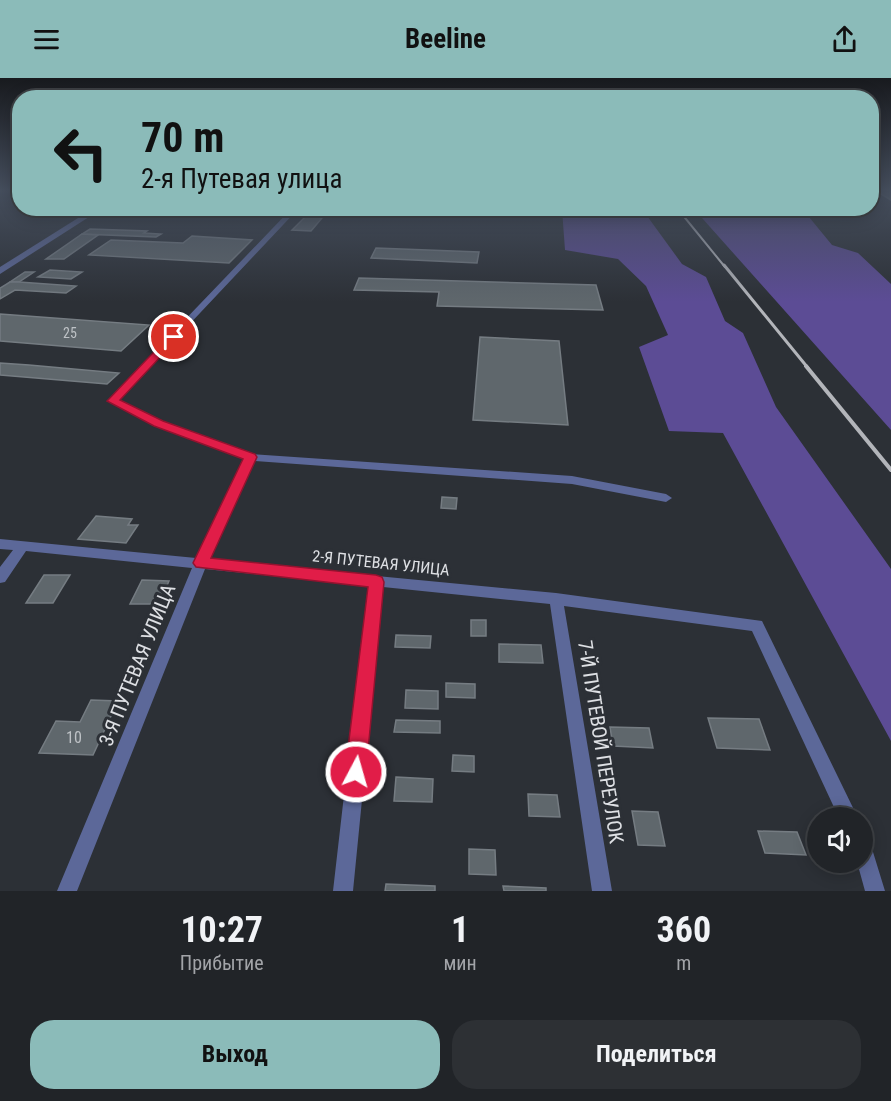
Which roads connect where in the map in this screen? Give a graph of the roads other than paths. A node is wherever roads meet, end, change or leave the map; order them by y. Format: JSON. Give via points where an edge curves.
{"nodes":[{"id":1,"x":70,"y":227,"type":"edge"},
{"id":2,"x":278,"y":227,"type":"edge"},
{"id":3,"x":0,"y":271,"type":"edge"},
{"id":4,"x":251,"y":457,"type":"junction"},
{"id":5,"x":666,"y":498,"type":"dead end"},
{"id":6,"x":0,"y":544,"type":"edge"},
{"id":7,"x":21,"y":547,"type":"junction"},
{"id":8,"x":201,"y":563,"type":"junction"},
{"id":9,"x":0,"y":578,"type":"edge"},
{"id":10,"x":376,"y":582,"type":"junction"},
{"id":11,"x":556,"y":599,"type":"junction"},
{"id":12,"x":844,"y":807,"type":"edge"},
{"id":13,"x":870,"y":873,"type":"edge"},
{"id":14,"x":67,"y":891,"type":"edge"},
{"id":15,"x":343,"y":891,"type":"edge"},
{"id":16,"x":602,"y":891,"type":"edge"},
{"id":17,"x":875,"y":891,"type":"edge"}],
"edges":[{"from":1,"to":3,"type":"street"},
{"from":2,"to":4,"type":"street","via":[[112,401],[158,423]]},
{"from":4,"to":5,"type":"street","via":[[572,480]]},
{"from":4,"to":8,"type":"street","name":"3-Я ПУТЕВАЯ УЛИЦА"},
{"from":6,"to":7,"type":"street","name":"2-Я ПУТЕВАЯ УЛИЦА"},
{"from":7,"to":8,"type":"street","name":"2-Я ПУТЕВАЯ УЛИЦА"},
{"from":7,"to":9,"type":"street"},
{"from":8,"to":10,"type":"street","name":"2-Я ПУТЕВАЯ УЛИЦА"},
{"from":8,"to":14,"type":"street","name":"3-Я ПУТЕВАЯ УЛИЦА"},
{"from":10,"to":11,"type":"street","name":"2-Я ПУТЕВАЯ УЛИЦА"},
{"from":10,"to":15,"type":"street"},
{"from":11,"to":12,"type":"street","name":"2-Я ПУТЕВАЯ УЛИЦА","via":[[757,625]]},
{"from":11,"to":16,"type":"street","name":"7-Й ПУТЕВОЙ ПЕРЕУЛОК"},
{"from":13,"to":17,"type":"street"}]}
